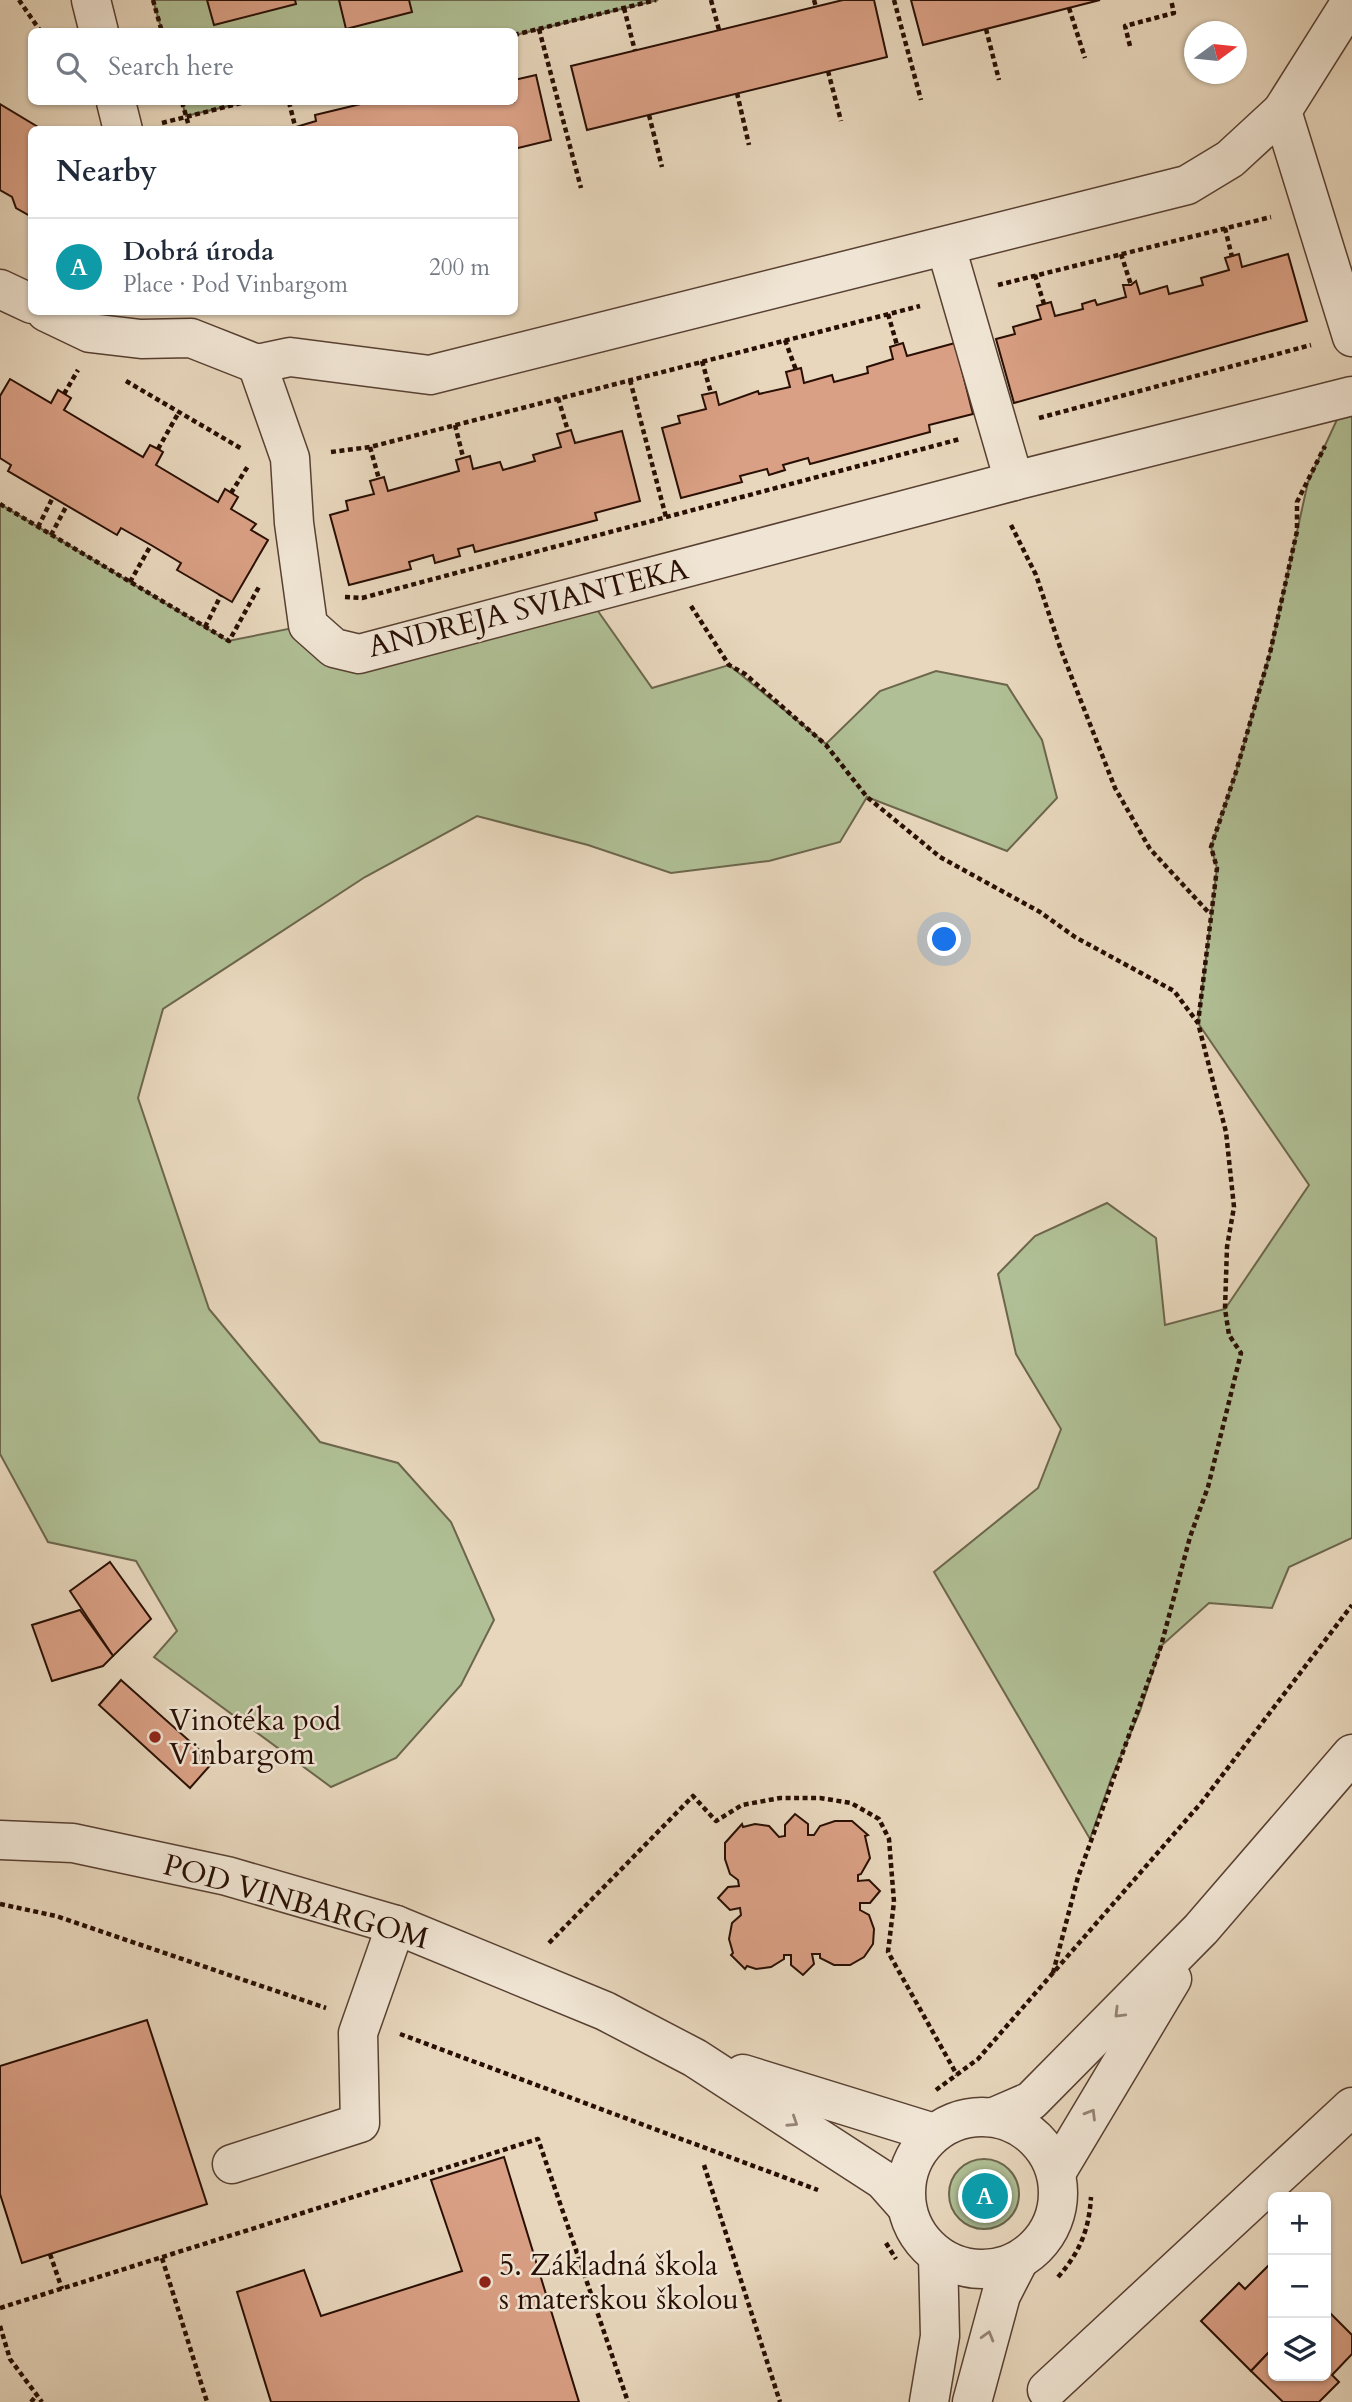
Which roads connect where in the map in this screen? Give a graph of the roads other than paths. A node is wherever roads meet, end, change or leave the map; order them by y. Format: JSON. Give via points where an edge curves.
{"nodes":[{"id":1,"x":91,"y":0,"type":"edge"},
{"id":2,"x":1352,"y":0,"type":"edge"},
{"id":3,"x":98,"y":28,"type":"edge"},
{"id":4,"x":118,"y":105,"type":"edge"},
{"id":5,"x":1283,"y":111,"type":"junction"},
{"id":6,"x":134,"y":126,"type":"edge"},
{"id":7,"x":946,"y":247,"type":"junction"},
{"id":8,"x":0,"y":289,"type":"edge"},
{"id":9,"x":28,"y":302,"type":"edge"},
{"id":10,"x":52,"y":315,"type":"edge"},
{"id":11,"x":183,"y":325,"type":"edge"},
{"id":12,"x":1334,"y":340,"type":"edge"},
{"id":13,"x":257,"y":364,"type":"junction"},
{"id":14,"x":1350,"y":397,"type":"edge"},
{"id":15,"x":1003,"y":484,"type":"junction"},
{"id":16,"x":1351,"y":1758,"type":"edge"},
{"id":17,"x":0,"y":1840,"type":"edge"},
{"id":18,"x":396,"y":1925,"type":"junction"},
{"id":19,"x":1201,"y":1929,"type":"junction"},
{"id":20,"x":695,"y":2058,"type":"junction"},
{"id":21,"x":1352,"y":2107,"type":"edge"},
{"id":22,"x":994,"y":2117,"type":"junction"},
{"id":23,"x":934,"y":2133,"type":"junction"},
{"id":24,"x":232,"y":2164,"type":"dead end"},
{"id":25,"x":1056,"y":2173,"type":"junction"},
{"id":26,"x":906,"y":2206,"type":"junction"},
{"id":27,"x":938,"y":2256,"type":"junction"},
{"id":28,"x":1019,"y":2260,"type":"junction"},
{"id":29,"x":1047,"y":2389,"type":"dead end"},
{"id":30,"x":929,"y":2402,"type":"edge"},
{"id":31,"x":972,"y":2402,"type":"edge"}],
"edges":[{"from":1,"to":3,"type":"street"},
{"from":2,"to":5,"type":"street"},
{"from":4,"to":6,"type":"street"},
{"from":5,"to":7,"type":"street","via":[[1230,159],[1187,185]]},
{"from":5,"to":12,"type":"street"},
{"from":7,"to":13,"type":"street","via":[[430,375],[290,357]]},
{"from":7,"to":15,"type":"street"},
{"from":8,"to":9,"type":"street"},
{"from":10,"to":11,"type":"street","via":[[90,333],[141,339]]},
{"from":11,"to":13,"type":"street"},
{"from":13,"to":15,"type":"street","name":"ANDREJA SVIANTEKA","via":[[272,457],[294,523],[308,625],[334,648],[359,654]]},
{"from":14,"to":15,"type":"street","name":"ANDREJA SVIANTEKA"},
{"from":16,"to":19,"type":"street"},
{"from":17,"to":18,"type":"street","name":"POD VINBARGOM","via":[[99,1848],[227,1876]]},
{"from":18,"to":20,"type":"street","name":"POD VINBARGOM","via":[[605,2011]]},
{"from":18,"to":24,"type":"street","via":[[358,2033],[360,2123]]},
{"from":19,"to":22,"type":"street","one_way":true,"via":[[1031,2101]]},
{"from":25,"to":19,"type":"street","one_way":true},
{"from":20,"to":23,"type":"street","name":"POD VINBARGOM"},
{"from":20,"to":26,"type":"street","name":"POD VINBARGOM","one_way":true,"via":[[883,2180]]},
{"from":21,"to":29,"type":"street"},
{"from":22,"to":23,"type":"street","via":[[962,2118]]},
{"from":22,"to":25,"type":"street","via":[[1015,2123],[1033,2136]]},
{"from":23,"to":26,"type":"street","via":[[916,2153],[906,2178]]},
{"from":25,"to":28,"type":"street","via":[[1059,2198],[1053,2223],[1039,2244]]},
{"from":26,"to":27,"type":"street","via":[[923,2242]]},
{"from":27,"to":28,"type":"street","via":[[964,2267],[992,2269]]},
{"from":27,"to":30,"type":"street","via":[[940,2336]]},
{"from":31,"to":28,"type":"street","one_way":true,"via":[[1001,2295]]}]}
